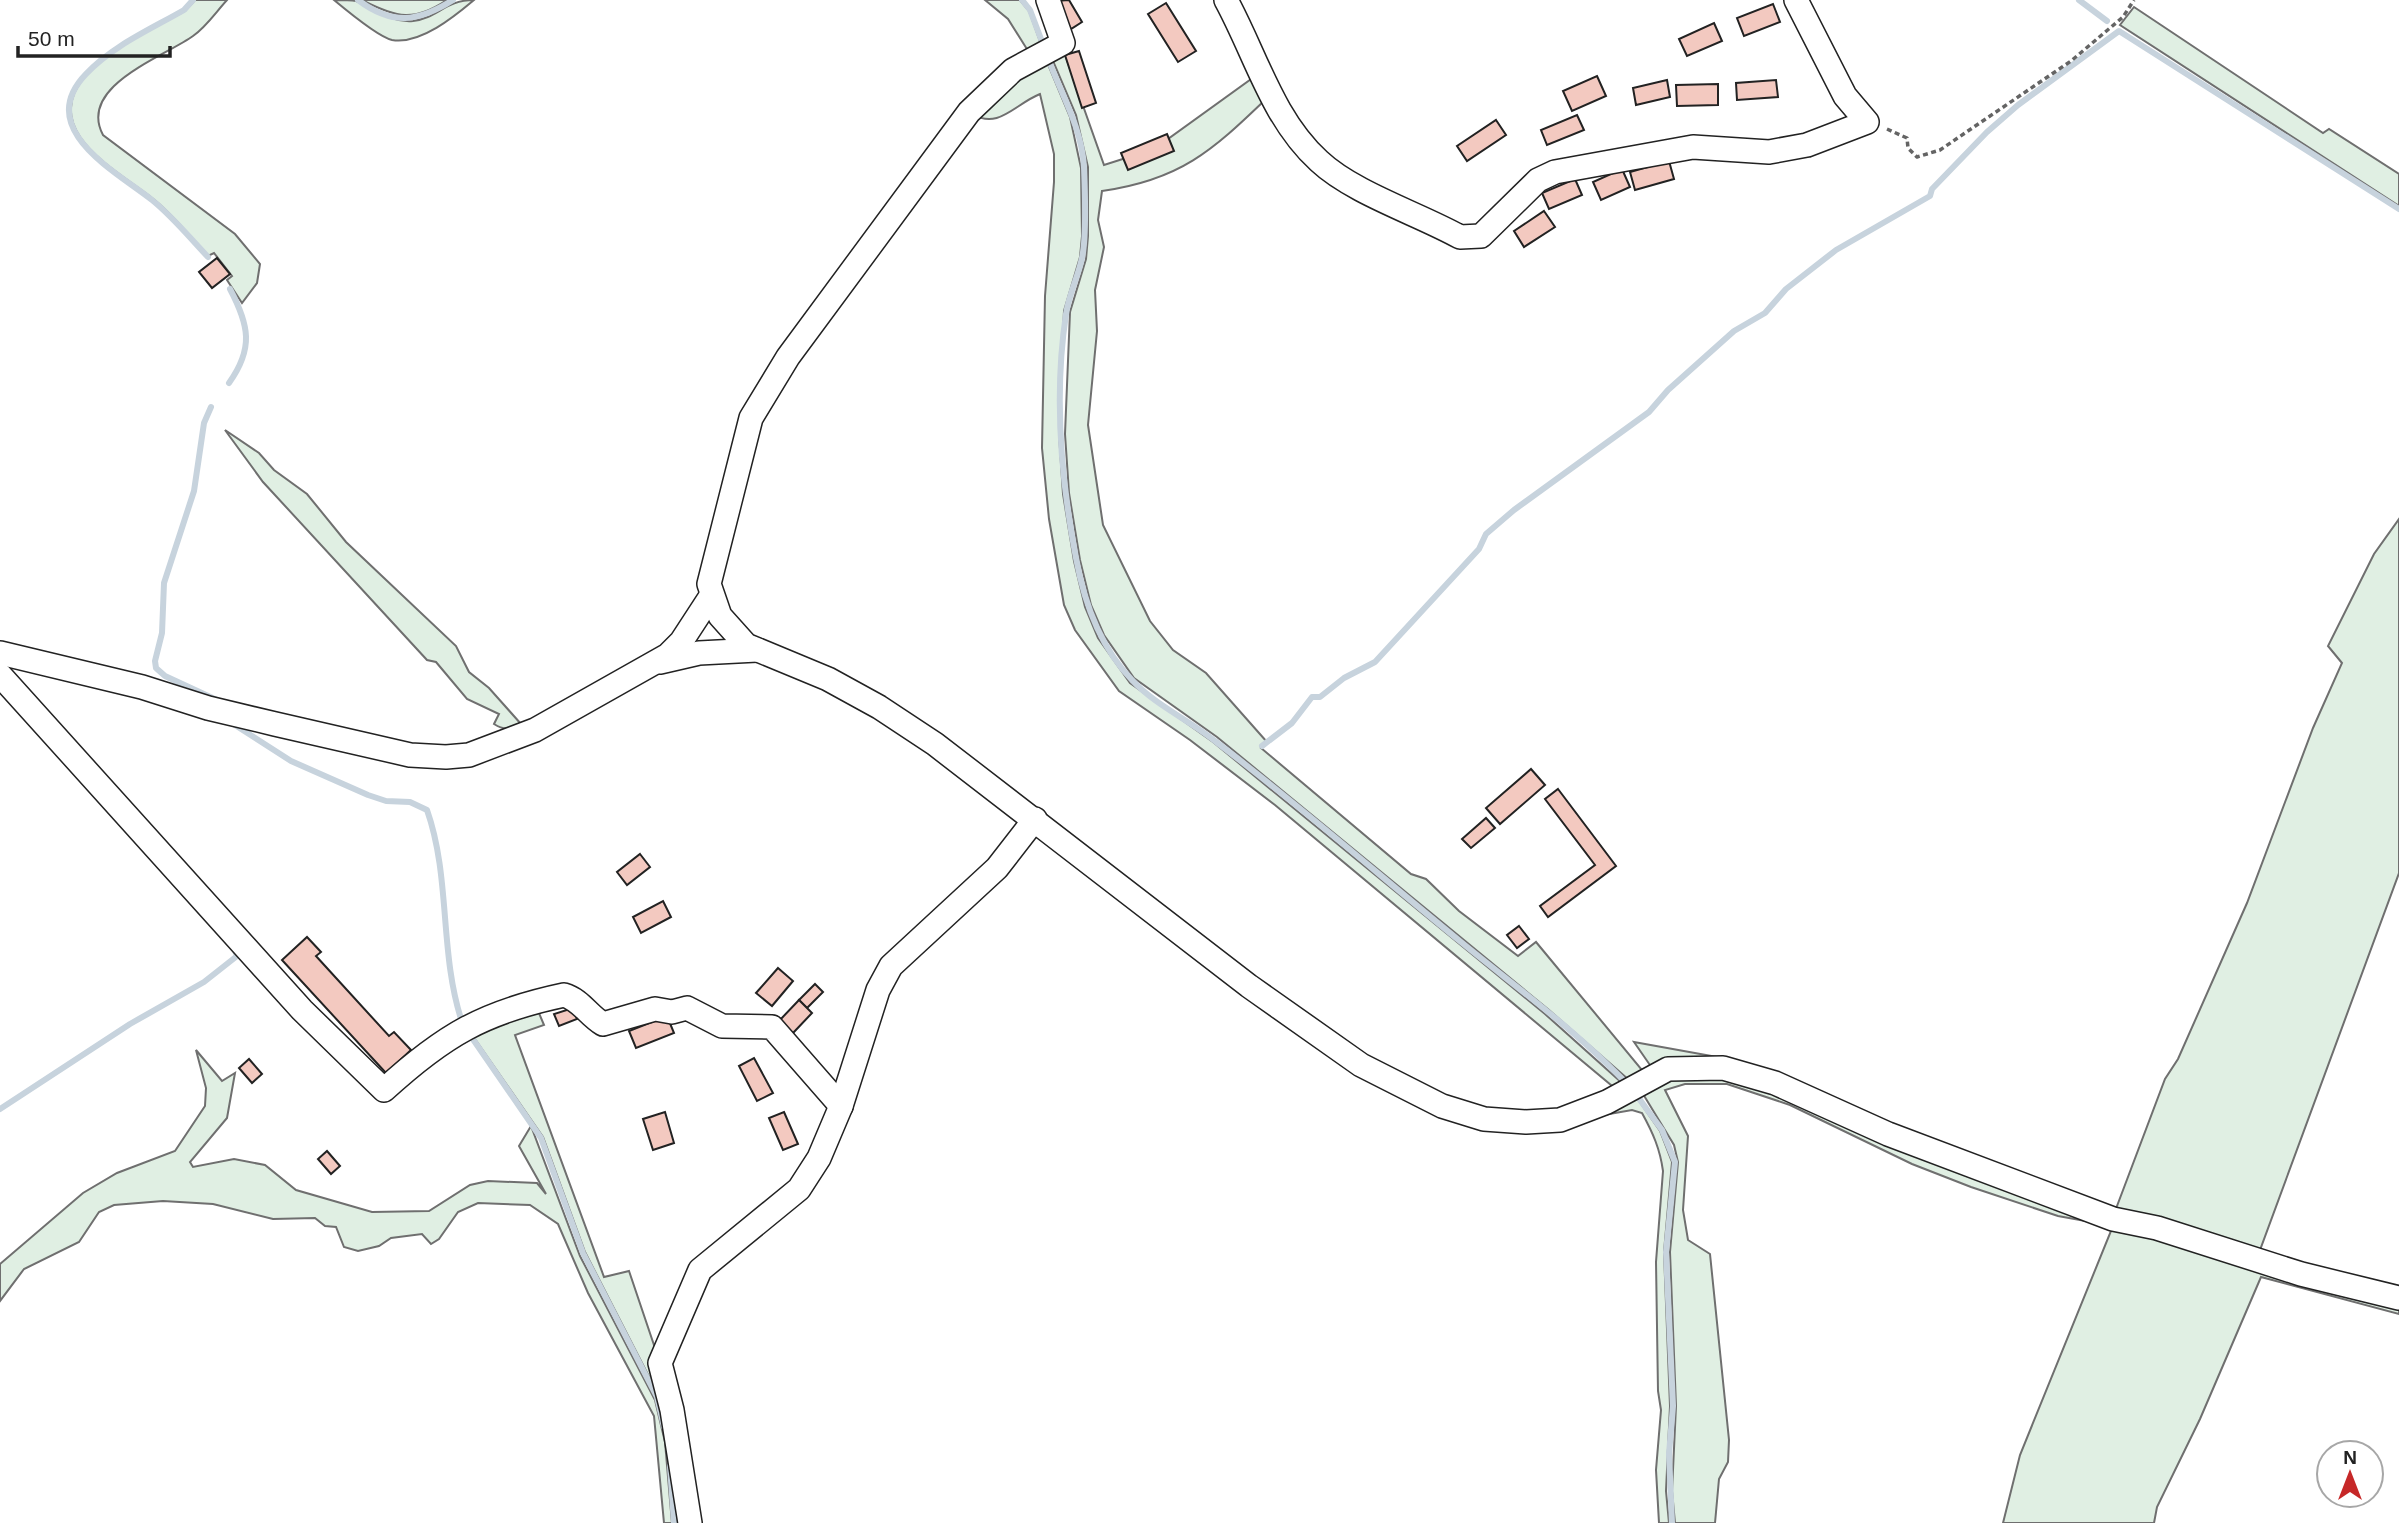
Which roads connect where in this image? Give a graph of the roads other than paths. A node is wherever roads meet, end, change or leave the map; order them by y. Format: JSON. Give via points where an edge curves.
{"nodes":[{"id":1,"x":1048,"y":0,"type":"edge"},
{"id":2,"x":1226,"y":0,"type":"edge"},
{"id":3,"x":1796,"y":0,"type":"edge"},
{"id":4,"x":710,"y":596,"type":"junction"},
{"id":5,"x":760,"y":650,"type":"junction"},
{"id":6,"x":0,"y":653,"type":"edge"},
{"id":7,"x":650,"y":665,"type":"junction"},
{"id":8,"x":0,"y":676,"type":"edge"},
{"id":9,"x":1035,"y":819,"type":"junction"},
{"id":10,"x":841,"y":1106,"type":"junction"},
{"id":11,"x":2399,"y":1298,"type":"edge"},
{"id":12,"x":690,"y":1523,"type":"edge"}],
"edges":[{"from":1,"to":4,"type":"street","via":[[1063,43],[991,89],[948,137],[766,391],[743,441]]},
{"from":2,"to":3,"type":"street","via":[[1288,126],[1319,161],[1343,179],[1461,237],[1481,236],[1538,180],[1555,172],[1692,147],[1769,152],[1807,145],[1867,122],[1845,96]]},
{"from":4,"to":5,"type":"street","via":[[726,626],[746,645]]},
{"from":4,"to":7,"type":"street","via":[[681,642]]},
{"from":5,"to":7,"type":"street","via":[[699,653]]},
{"from":5,"to":9,"type":"street","via":[[879,707]]},
{"from":6,"to":7,"type":"street","via":[[288,727],[410,755],[446,757],[469,755],[511,741]]},
{"from":8,"to":10,"type":"street","via":[[303,1010],[384,1090],[445,1038],[479,1020],[565,995],[603,1024],[655,1009],[672,1012],[687,1008],[722,1026],[772,1027]]},
{"from":9,"to":10,"type":"street","via":[[997,868],[891,966],[878,990]]},
{"from":9,"to":11,"type":"street","via":[[1249,986],[1360,1065],[1442,1106],[1484,1119],[1526,1122],[1574,1116],[1668,1069],[1723,1068],[1748,1073],[1888,1134],[2113,1219]]},
{"from":10,"to":12,"type":"street","via":[[819,1158],[799,1189],[700,1270],[666,1343],[660,1363]]}]}
